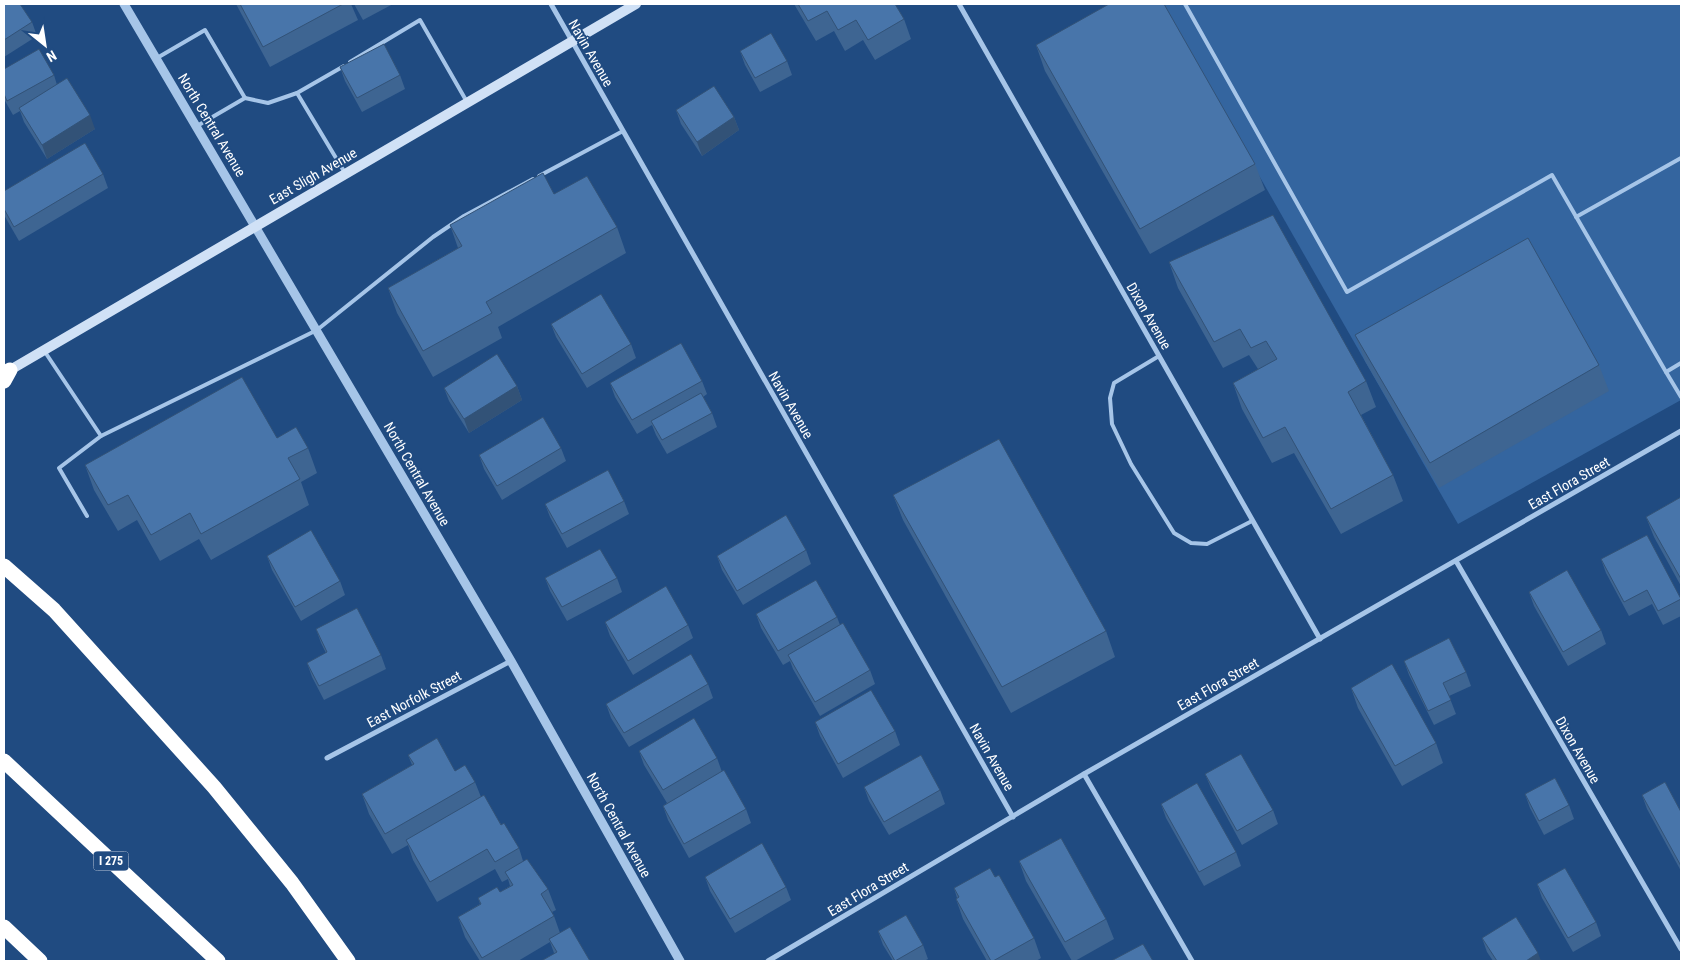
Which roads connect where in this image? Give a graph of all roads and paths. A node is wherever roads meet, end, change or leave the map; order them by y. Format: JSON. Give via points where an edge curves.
{"nodes":[{"id":1,"x":551,"y":4,"type":"edge"},
{"id":2,"x":636,"y":4,"type":"edge"},
{"id":3,"x":959,"y":4,"type":"edge"},
{"id":4,"x":1185,"y":4,"type":"edge"},
{"id":5,"x":127,"y":5,"type":"edge"},
{"id":6,"x":571,"y":40,"type":"junction"},
{"id":7,"x":157,"y":58,"type":"junction"},
{"id":8,"x":297,"y":93,"type":"junction"},
{"id":9,"x":245,"y":98,"type":"junction"},
{"id":10,"x":467,"y":102,"type":"junction"},
{"id":11,"x":197,"y":126,"type":"junction"},
{"id":12,"x":623,"y":132,"type":"junction"},
{"id":13,"x":1681,"y":158,"type":"edge"},
{"id":14,"x":345,"y":173,"type":"junction"},
{"id":15,"x":1576,"y":217,"type":"junction"},
{"id":16,"x":256,"y":226,"type":"junction"},
{"id":17,"x":317,"y":330,"type":"junction"},
{"id":18,"x":43,"y":350,"type":"junction"},
{"id":19,"x":1159,"y":356,"type":"junction"},
{"id":20,"x":1681,"y":363,"type":"edge"},
{"id":21,"x":1666,"y":372,"type":"junction"},
{"id":22,"x":6,"y":375,"type":"edge"},
{"id":23,"x":1681,"y":397,"type":"edge"},
{"id":24,"x":1681,"y":431,"type":"edge"},
{"id":25,"x":101,"y":436,"type":"junction"},
{"id":26,"x":87,"y":516,"type":"dead end"},
{"id":27,"x":1252,"y":521,"type":"junction"},
{"id":28,"x":1456,"y":561,"type":"junction"},
{"id":29,"x":4,"y":566,"type":"edge"},
{"id":30,"x":1320,"y":639,"type":"junction"},
{"id":31,"x":511,"y":661,"type":"junction"},
{"id":32,"x":327,"y":758,"type":"dead end"},
{"id":33,"x":4,"y":761,"type":"edge"},
{"id":34,"x":1084,"y":774,"type":"junction"},
{"id":35,"x":1013,"y":817,"type":"junction"},
{"id":36,"x":4,"y":927,"type":"edge"},
{"id":37,"x":1681,"y":949,"type":"edge"},
{"id":38,"x":40,"y":961,"type":"edge"},
{"id":39,"x":218,"y":961,"type":"edge"},
{"id":40,"x":348,"y":961,"type":"edge"},
{"id":41,"x":680,"y":961,"type":"edge"},
{"id":42,"x":768,"y":961,"type":"edge"},
{"id":43,"x":1192,"y":961,"type":"edge"}],
"edges":[{"from":1,"to":6,"type":"street","name":"Navin Avenue"},
{"from":2,"to":6,"type":"main road","name":"East Sligh Avenue"},
{"from":3,"to":19,"type":"street","name":"Dixon Avenue"},
{"from":4,"to":15,"type":"lane","via":[[1347,292],[1552,175]]},
{"from":5,"to":7,"type":"street","name":"North Central Avenue"},
{"from":6,"to":10,"type":"main road","name":"East Sligh Avenue"},
{"from":6,"to":12,"type":"street","name":"Navin Avenue"},
{"from":7,"to":9,"type":"lane","via":[[205,30]]},
{"from":7,"to":11,"type":"street","name":"North Central Avenue"},
{"from":8,"to":9,"type":"lane","via":[[268,103]]},
{"from":8,"to":10,"type":"lane","via":[[420,20]]},
{"from":8,"to":14,"type":"lane"},
{"from":9,"to":11,"type":"lane"},
{"from":10,"to":14,"type":"main road","name":"East Sligh Avenue"},
{"from":11,"to":16,"type":"street","name":"North Central Avenue"},
{"from":12,"to":17,"type":"lane","via":[[464,216],[425,243]]},
{"from":12,"to":35,"type":"street","name":"Navin Avenue"},
{"from":13,"to":15,"type":"lane"},
{"from":14,"to":16,"type":"main road","name":"East Sligh Avenue"},
{"from":15,"to":21,"type":"lane"},
{"from":16,"to":17,"type":"street","name":"North Central Avenue"},
{"from":16,"to":18,"type":"main road","name":"East Sligh Avenue"},
{"from":17,"to":25,"type":"lane"},
{"from":17,"to":31,"type":"street","name":"North Central Avenue"},
{"from":18,"to":22,"type":"main road","name":"East Sligh Avenue"},
{"from":18,"to":25,"type":"lane"},
{"from":19,"to":27,"type":"street","name":"Dixon Avenue"},
{"from":19,"to":27,"type":"lane","via":[[1114,383],[1110,398],[1112,424],[1131,464],[1174,533],[1191,543],[1207,544]]},
{"from":20,"to":21,"type":"lane"},
{"from":21,"to":23,"type":"lane"},
{"from":24,"to":28,"type":"street","name":"East Flora Street"},
{"from":25,"to":26,"type":"lane","via":[[59,468]]},
{"from":27,"to":30,"type":"street","name":"Dixon Avenue"},
{"from":28,"to":30,"type":"street","name":"East Flora Street"},
{"from":28,"to":37,"type":"street","name":"Dixon Avenue"},
{"from":29,"to":40,"type":"highway","via":[[54,610],[214,787],[292,883]]},
{"from":30,"to":34,"type":"street","name":"East Flora Street"},
{"from":31,"to":32,"type":"street","name":"East Norfolk Street"},
{"from":31,"to":41,"type":"street","name":"North Central Avenue"},
{"from":33,"to":39,"type":"highway","number":"I 275"},
{"from":34,"to":35,"type":"street","name":"East Flora Street"},
{"from":34,"to":43,"type":"street"},
{"from":35,"to":42,"type":"street","name":"East Flora Street"},
{"from":36,"to":38,"type":"highway"}]}
